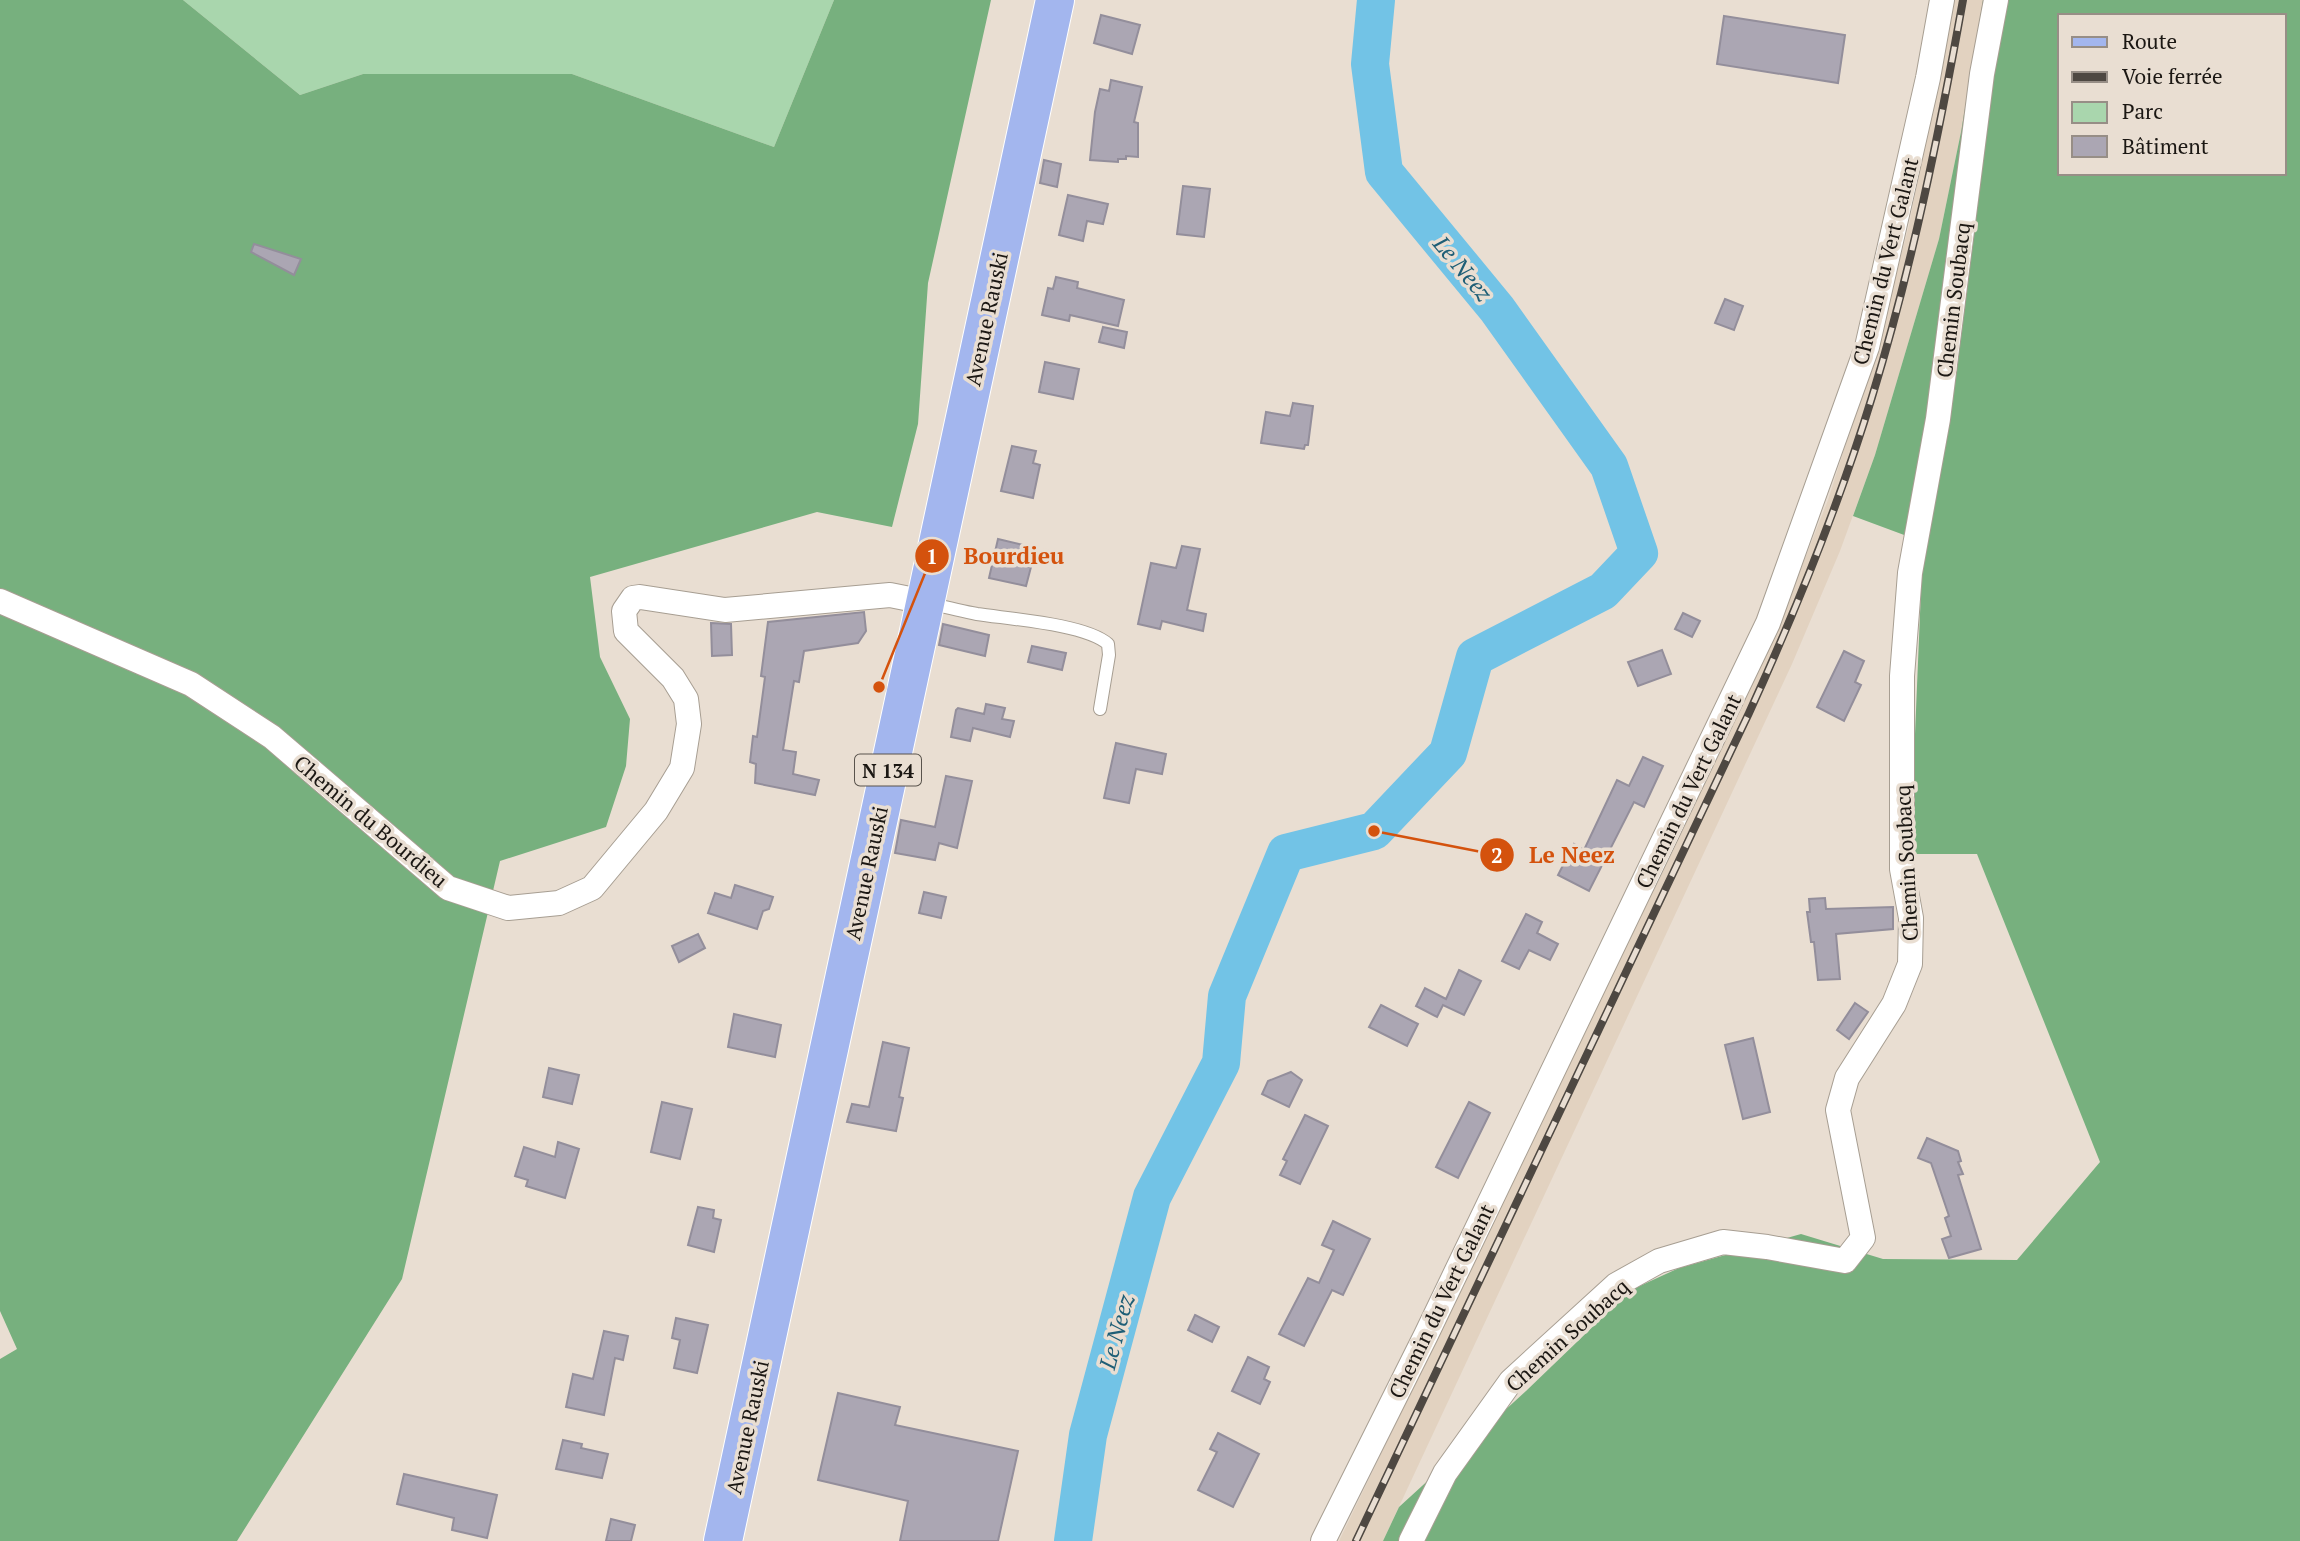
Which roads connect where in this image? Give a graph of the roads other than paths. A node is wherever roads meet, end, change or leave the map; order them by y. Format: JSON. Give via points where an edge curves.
{"nodes":[{"id":1,"x":1055,"y":0,"type":"edge"},
{"id":2,"x":1942,"y":0,"type":"edge"},
{"id":3,"x":1996,"y":0,"type":"edge"},
{"id":4,"x":0,"y":601,"type":"edge"},
{"id":5,"x":925,"y":602,"type":"junction"},
{"id":6,"x":1100,"y":709,"type":"dead end"},
{"id":7,"x":723,"y":1541,"type":"edge"},
{"id":8,"x":1323,"y":1541,"type":"edge"},
{"id":9,"x":1411,"y":1541,"type":"edge"}],
"edges":[{"from":1,"to":5,"type":"main road","name":"Avenue Rauski","number":"N 134"},
{"from":2,"to":8,"type":"street","name":"Chemin du Vert Galant","via":[[1867,347],[1768,623]]},
{"from":3,"to":9,"type":"street","name":"Chemin Soubacq","via":[[1980,88],[1938,419],[1909,586],[1902,676],[1902,869],[1911,918],[1910,964],[1894,1004],[1847,1078],[1838,1110],[1863,1238],[1845,1261],[1723,1242],[1659,1261],[1616,1284],[1511,1381],[1445,1473]]},
{"from":4,"to":5,"type":"street","name":"Chemin du Bourdieu","via":[[191,684],[272,737],[448,888],[508,908],[559,903],[592,888],[656,811],[682,768],[689,724],[686,699],[673,678],[626,631],[624,611],[633,598],[725,610],[890,595]]},
{"from":5,"to":6,"type":"lane","via":[[1099,636],[1108,644],[1109,655]]},
{"from":5,"to":7,"type":"main road","name":"Avenue Rauski","number":"N 134"}]}
